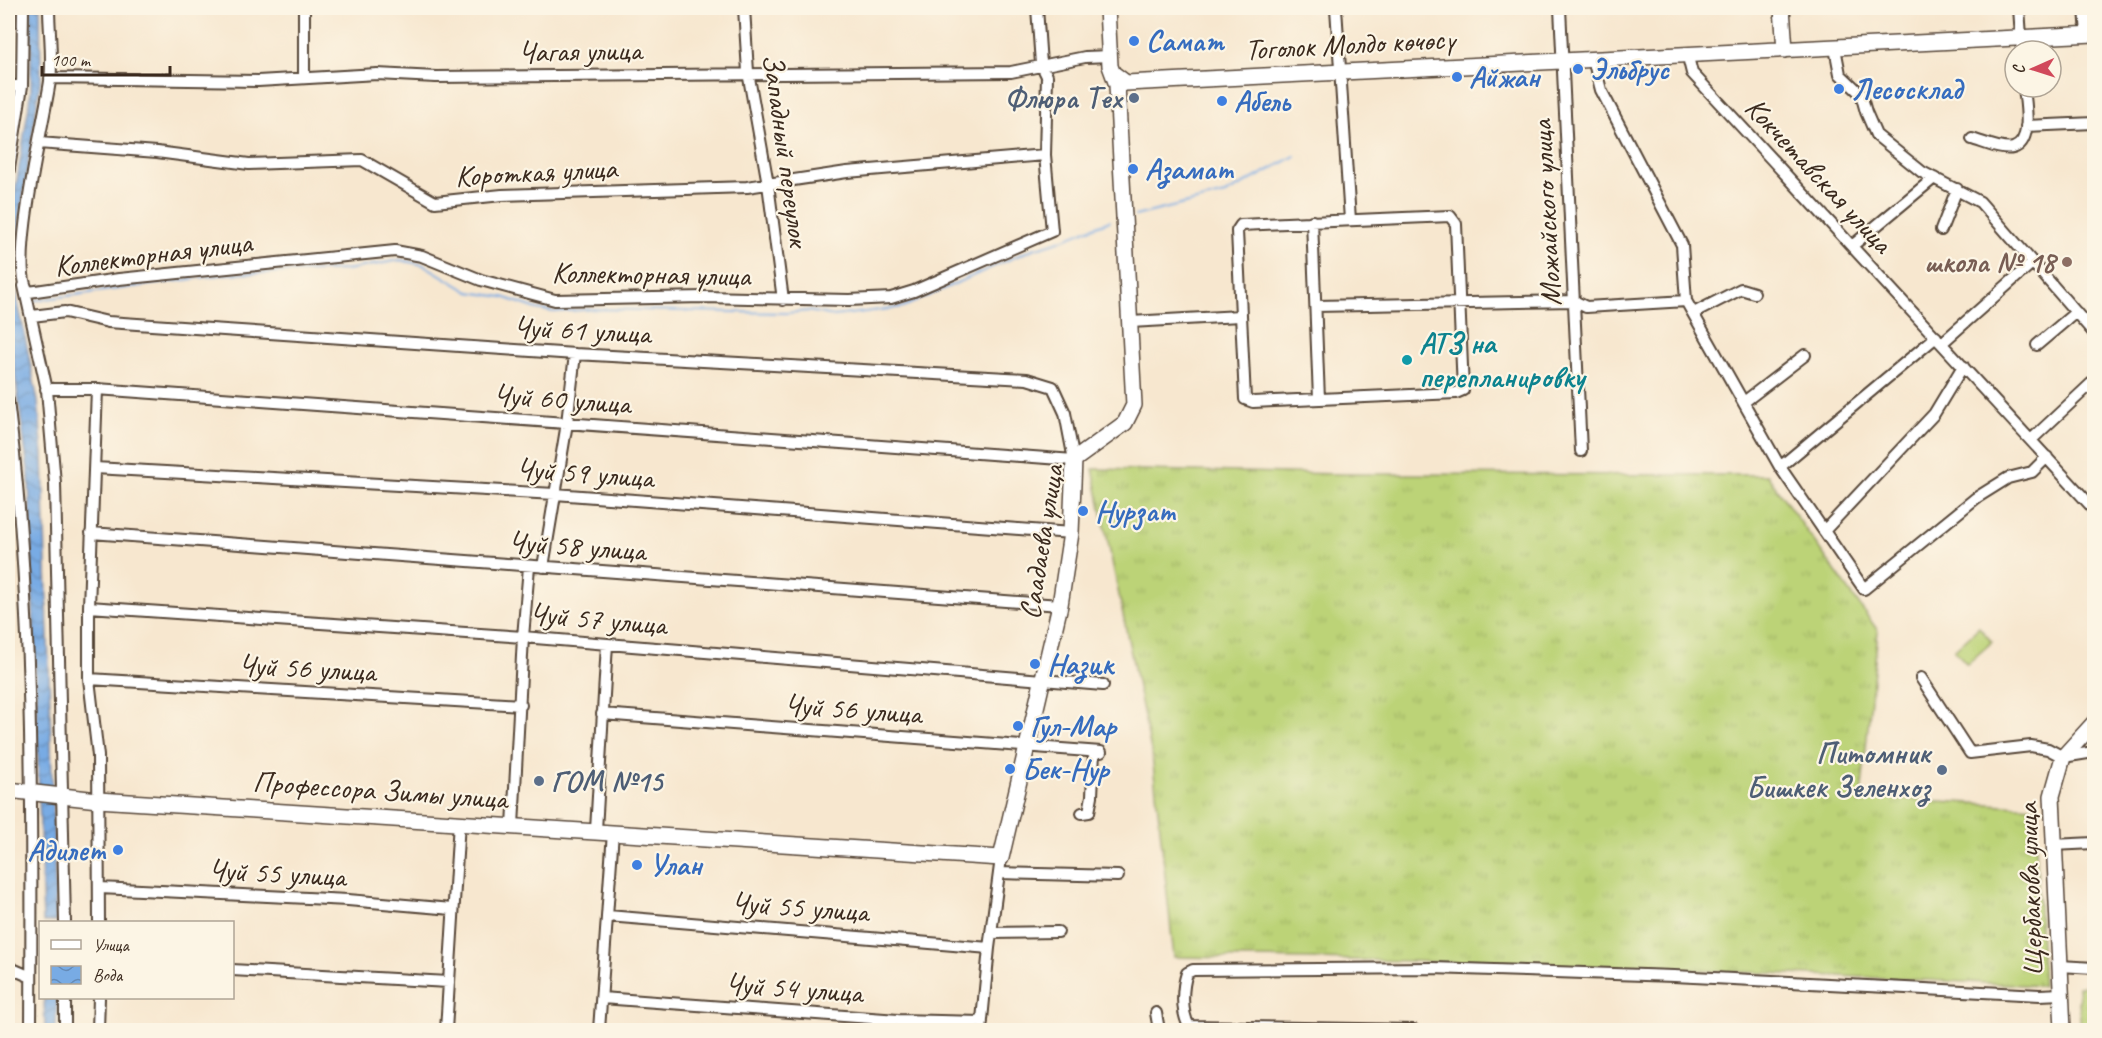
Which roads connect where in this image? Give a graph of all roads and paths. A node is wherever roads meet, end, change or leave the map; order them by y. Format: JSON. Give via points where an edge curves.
{"nodes":[{"id":1,"x":23,"y":8,"type":"edge"},
{"id":2,"x":49,"y":8,"type":"edge"},
{"id":3,"x":304,"y":8,"type":"edge"},
{"id":4,"x":744,"y":8,"type":"edge"},
{"id":5,"x":1037,"y":8,"type":"edge"},
{"id":6,"x":1107,"y":8,"type":"edge"},
{"id":7,"x":1336,"y":8,"type":"edge"},
{"id":8,"x":1560,"y":8,"type":"edge"},
{"id":9,"x":1782,"y":8,"type":"edge"},
{"id":10,"x":2019,"y":8,"type":"edge"},
{"id":11,"x":2085,"y":8,"type":"edge"},
{"id":12,"x":2091,"y":35,"type":"edge"},
{"id":13,"x":2021,"y":39,"type":"edge"},
{"id":14,"x":2060,"y":39,"type":"edge"},
{"id":15,"x":2003,"y":44,"type":"edge"},
{"id":16,"x":1835,"y":48,"type":"junction"},
{"id":17,"x":1785,"y":50,"type":"junction"},
{"id":18,"x":1687,"y":53,"type":"junction"},
{"id":19,"x":1110,"y":56,"type":"junction"},
{"id":20,"x":1593,"y":59,"type":"junction"},
{"id":21,"x":1563,"y":61,"type":"junction"},
{"id":22,"x":1041,"y":64,"type":"junction"},
{"id":23,"x":748,"y":72,"type":"junction"},
{"id":24,"x":1340,"y":72,"type":"junction"},
{"id":25,"x":1114,"y":74,"type":"junction"},
{"id":26,"x":50,"y":78,"type":"junction"},
{"id":27,"x":304,"y":78,"type":"junction"},
{"id":28,"x":8,"y":86,"type":"edge"},
{"id":29,"x":22,"y":87,"type":"junction"},
{"id":30,"x":2025,"y":99,"type":"edge"},
{"id":31,"x":2094,"y":123,"type":"edge"},
{"id":32,"x":2026,"y":126,"type":"junction"},
{"id":33,"x":1972,"y":139,"type":"dead end"},
{"id":34,"x":39,"y":143,"type":"junction"},
{"id":35,"x":9,"y":155,"type":"edge"},
{"id":36,"x":1045,"y":155,"type":"junction"},
{"id":37,"x":8,"y":175,"type":"edge"},
{"id":38,"x":1934,"y":178,"type":"junction"},
{"id":39,"x":768,"y":184,"type":"junction"},
{"id":40,"x":1957,"y":189,"type":"junction"},
{"id":41,"x":1350,"y":220,"type":"junction"},
{"id":42,"x":1312,"y":221,"type":"junction"},
{"id":43,"x":1941,"y":230,"type":"dead end"},
{"id":44,"x":1852,"y":246,"type":"junction"},
{"id":45,"x":2032,"y":263,"type":"junction"},
{"id":46,"x":27,"y":289,"type":"junction"},
{"id":47,"x":1754,"y":293,"type":"dead end"},
{"id":48,"x":783,"y":300,"type":"junction"},
{"id":49,"x":1460,"y":301,"type":"junction"},
{"id":50,"x":1574,"y":301,"type":"junction"},
{"id":51,"x":1686,"y":301,"type":"junction"},
{"id":52,"x":1316,"y":306,"type":"junction"},
{"id":53,"x":2076,"y":312,"type":"junction"},
{"id":54,"x":1694,"y":313,"type":"junction"},
{"id":55,"x":32,"y":316,"type":"junction"},
{"id":56,"x":1240,"y":316,"type":"junction"},
{"id":57,"x":1130,"y":322,"type":"junction"},
{"id":58,"x":2094,"y":333,"type":"edge"},
{"id":59,"x":1939,"y":340,"type":"junction"},
{"id":60,"x":2037,"y":345,"type":"dead end"},
{"id":61,"x":575,"y":354,"type":"junction"},
{"id":62,"x":1805,"y":355,"type":"dead end"},
{"id":63,"x":1963,"y":366,"type":"junction"},
{"id":64,"x":2094,"y":381,"type":"edge"},
{"id":65,"x":46,"y":389,"type":"junction"},
{"id":66,"x":97,"y":389,"type":"junction"},
{"id":67,"x":1319,"y":399,"type":"junction"},
{"id":68,"x":8,"y":401,"type":"edge"},
{"id":69,"x":1744,"y":402,"type":"junction"},
{"id":70,"x":567,"y":423,"type":"junction"},
{"id":71,"x":2031,"y":440,"type":"junction"},
{"id":72,"x":1581,"y":451,"type":"dead end"},
{"id":73,"x":2047,"y":457,"type":"junction"},
{"id":74,"x":1074,"y":460,"type":"junction"},
{"id":75,"x":1780,"y":467,"type":"junction"},
{"id":76,"x":95,"y":468,"type":"junction"},
{"id":77,"x":555,"y":494,"type":"junction"},
{"id":78,"x":2094,"y":509,"type":"edge"},
{"id":79,"x":1824,"y":531,"type":"junction"},
{"id":80,"x":1071,"y":532,"type":"junction"},
{"id":81,"x":91,"y":533,"type":"junction"},
{"id":82,"x":529,"y":567,"type":"junction"},
{"id":83,"x":543,"y":567,"type":"junction"},
{"id":84,"x":1060,"y":606,"type":"junction"},
{"id":85,"x":89,"y":608,"type":"junction"},
{"id":86,"x":522,"y":636,"type":"junction"},
{"id":87,"x":607,"y":644,"type":"junction"},
{"id":88,"x":1921,"y":678,"type":"dead end"},
{"id":89,"x":89,"y":679,"type":"junction"},
{"id":90,"x":1045,"y":680,"type":"junction"},
{"id":91,"x":1103,"y":685,"type":"dead end"},
{"id":92,"x":521,"y":705,"type":"junction"},
{"id":93,"x":602,"y":714,"type":"junction"},
{"id":94,"x":2094,"y":723,"type":"edge"},
{"id":95,"x":1029,"y":746,"type":"junction"},
{"id":96,"x":2094,"y":752,"type":"edge"},
{"id":97,"x":2063,"y":757,"type":"junction"},
{"id":98,"x":8,"y":790,"type":"edge"},
{"id":99,"x":32,"y":792,"type":"junction"},
{"id":100,"x":62,"y":796,"type":"junction"},
{"id":101,"x":98,"y":800,"type":"junction"},
{"id":102,"x":1082,"y":813,"type":"dead end"},
{"id":103,"x":459,"y":822,"type":"junction"},
{"id":104,"x":513,"y":826,"type":"junction"},
{"id":105,"x":596,"y":831,"type":"junction"},
{"id":106,"x":613,"y":832,"type":"junction"},
{"id":107,"x":2094,"y":843,"type":"edge"},
{"id":108,"x":2053,"y":845,"type":"junction"},
{"id":109,"x":1000,"y":866,"type":"junction"},
{"id":110,"x":1118,"y":876,"type":"dead end"},
{"id":111,"x":100,"y":888,"type":"junction"},
{"id":112,"x":452,"y":909,"type":"junction"},
{"id":113,"x":608,"y":916,"type":"junction"},
{"id":114,"x":65,"y":921,"type":"edge"},
{"id":115,"x":99,"y":921,"type":"edge"},
{"id":116,"x":1058,"y":932,"type":"dead end"},
{"id":117,"x":991,"y":933,"type":"junction"},
{"id":118,"x":989,"y":948,"type":"junction"},
{"id":119,"x":2060,"y":966,"type":"junction"},
{"id":120,"x":8,"y":967,"type":"edge"},
{"id":121,"x":2094,"y":968,"type":"edge"},
{"id":122,"x":234,"y":970,"type":"edge"},
{"id":123,"x":31,"y":977,"type":"junction"},
{"id":124,"x":448,"y":982,"type":"junction"},
{"id":125,"x":2061,"y":994,"type":"junction"},
{"id":126,"x":602,"y":998,"type":"junction"},
{"id":127,"x":65,"y":999,"type":"edge"},
{"id":128,"x":99,"y":999,"type":"edge"},
{"id":129,"x":1156,"y":1013,"type":"dead end"},
{"id":130,"x":982,"y":1026,"type":"edge"},
{"id":131,"x":1187,"y":1028,"type":"edge"},
{"id":132,"x":31,"y":1030,"type":"edge"},
{"id":133,"x":65,"y":1030,"type":"edge"},
{"id":134,"x":98,"y":1030,"type":"edge"},
{"id":135,"x":446,"y":1030,"type":"edge"},
{"id":136,"x":599,"y":1030,"type":"edge"},
{"id":137,"x":1159,"y":1030,"type":"edge"},
{"id":138,"x":1414,"y":1030,"type":"edge"},
{"id":139,"x":2063,"y":1030,"type":"edge"}],
"edges":[{"from":1,"to":29,"type":"street"},
{"from":2,"to":26,"type":"street"},
{"from":3,"to":27,"type":"street"},
{"from":4,"to":23,"type":"street","name":"Западный переулок"},
{"from":5,"to":22,"type":"street"},
{"from":6,"to":19,"type":"street","name":"Саадаева улица"},
{"from":7,"to":24,"type":"street"},
{"from":8,"to":21,"type":"street","name":"Можайского улица"},
{"from":9,"to":17,"type":"street"},
{"from":10,"to":13,"type":"street"},
{"from":11,"to":12,"type":"street"},
{"from":12,"to":14,"type":"street","name":"Тоголок Молдо көчөсү"},
{"from":15,"to":16,"type":"street","name":"Тоголок Молдо көчөсү"},
{"from":16,"to":17,"type":"street","name":"Тоголок Молдо көчөсү"},
{"from":16,"to":38,"type":"street","via":[[1840,74],[1861,94],[1876,135]]},
{"from":17,"to":18,"type":"street","name":"Тоголок Молдо көчөсү"},
{"from":18,"to":20,"type":"street","name":"Тоголок Молдо көчөсү"},
{"from":18,"to":44,"type":"street","name":"Кокчетавская улица","via":[[1692,73]]},
{"from":19,"to":22,"type":"street","name":"Чагая улица"},
{"from":19,"to":25,"type":"street","name":"Саадаева улица"},
{"from":20,"to":21,"type":"street","name":"Тоголок Молдо көчөсү"},
{"from":20,"to":51,"type":"street","via":[[1601,90],[1682,245]]},
{"from":21,"to":24,"type":"street","name":"Тоголок Молдо көчөсү"},
{"from":21,"to":50,"type":"street","name":"Можайского улица"},
{"from":22,"to":23,"type":"street","name":"Чагая улица","via":[[1011,72]]},
{"from":22,"to":36,"type":"street","via":[[1047,76]]},
{"from":23,"to":27,"type":"street","name":"Чагая улица","via":[[436,77],[377,74]]},
{"from":23,"to":39,"type":"street","name":"Западный переулок"},
{"from":24,"to":25,"type":"street","name":"Тоголок Молдо көчөсү","via":[[1126,83]]},
{"from":24,"to":41,"type":"street"},
{"from":25,"to":57,"type":"street","name":"Саадаева улица","via":[[1118,86]]},
{"from":26,"to":27,"type":"street","name":"Чагая улица"},
{"from":26,"to":34,"type":"street"},
{"from":28,"to":29,"type":"street"},
{"from":29,"to":35,"type":"street"},
{"from":30,"to":32,"type":"street"},
{"from":31,"to":32,"type":"street"},
{"from":32,"to":33,"type":"street","via":[[2022,140],[2013,148]]},
{"from":34,"to":39,"type":"street","name":"Короткая улица","via":[[249,164],[362,160],[435,201]]},
{"from":34,"to":46,"type":"street","via":[[23,237]]},
{"from":35,"to":37,"type":"street"},
{"from":36,"to":39,"type":"street","name":"Короткая улица","via":[[847,172]]},
{"from":36,"to":48,"type":"street","name":"Коллекторная улица","via":[[1052,231],[891,298]]},
{"from":38,"to":40,"type":"street"},
{"from":38,"to":44,"type":"street"},
{"from":39,"to":48,"type":"street","name":"Западный переулок"},
{"from":40,"to":43,"type":"street"},
{"from":40,"to":45,"type":"street","via":[[1980,202]]},
{"from":41,"to":42,"type":"street"},
{"from":41,"to":49,"type":"street","via":[[1450,216],[1456,224]]},
{"from":42,"to":52,"type":"street"},
{"from":42,"to":56,"type":"street","via":[[1244,223],[1238,227]]},
{"from":44,"to":59,"type":"street","name":"Кокчетавская улица"},
{"from":45,"to":53,"type":"street"},
{"from":45,"to":59,"type":"street"},
{"from":46,"to":48,"type":"street","name":"Коллекторная улица","via":[[394,251],[422,256],[481,280],[555,300]]},
{"from":46,"to":55,"type":"street"},
{"from":47,"to":54,"type":"street","via":[[1741,289]]},
{"from":49,"to":50,"type":"street"},
{"from":49,"to":52,"type":"street"},
{"from":49,"to":67,"type":"street","via":[[1465,386],[1460,392]]},
{"from":50,"to":51,"type":"street","via":[[1586,307]]},
{"from":50,"to":72,"type":"street","name":"Можайского улица"},
{"from":51,"to":54,"type":"street"},
{"from":52,"to":67,"type":"street"},
{"from":53,"to":58,"type":"street"},
{"from":53,"to":60,"type":"street"},
{"from":54,"to":69,"type":"street"},
{"from":55,"to":61,"type":"street","name":"Чуй 61 улица","via":[[65,312],[108,322]]},
{"from":55,"to":65,"type":"street"},
{"from":56,"to":57,"type":"street"},
{"from":56,"to":67,"type":"street","via":[[1245,399]]},
{"from":57,"to":74,"type":"street","name":"Саадаева улица","via":[[1134,405],[1125,423]]},
{"from":59,"to":63,"type":"street","name":"Кокчетавская улица"},
{"from":59,"to":75,"type":"street"},
{"from":61,"to":70,"type":"street"},
{"from":61,"to":74,"type":"street","name":"Чуй 61 улица","via":[[1045,382],[1053,387],[1065,413]]},
{"from":62,"to":69,"type":"street"},
{"from":63,"to":71,"type":"street","name":"Кокчетавская улица"},
{"from":63,"to":79,"type":"street","via":[[1934,414]]},
{"from":64,"to":71,"type":"street"},
{"from":65,"to":66,"type":"street","name":"Чуй 60 улица"},
{"from":65,"to":100,"type":"street","via":[[55,483]]},
{"from":66,"to":70,"type":"street","name":"Чуй 60 улица"},
{"from":66,"to":76,"type":"street"},
{"from":68,"to":99,"type":"street","via":[[19,491]]},
{"from":69,"to":75,"type":"street"},
{"from":70,"to":74,"type":"street","name":"Чуй 60 улица"},
{"from":70,"to":77,"type":"street"},
{"from":71,"to":73,"type":"street","name":"Кокчетавская улица"},
{"from":73,"to":78,"type":"street","name":"Кокчетавская улица"},
{"from":73,"to":79,"type":"street","via":[[2032,472],[2008,478],[1976,498],[1864,590]]},
{"from":74,"to":80,"type":"street","name":"Саадаева улица"},
{"from":75,"to":79,"type":"street"},
{"from":76,"to":77,"type":"street","name":"Чуй 59 улица"},
{"from":76,"to":81,"type":"street"},
{"from":77,"to":80,"type":"street","name":"Чуй 59 улица"},
{"from":77,"to":83,"type":"street"},
{"from":80,"to":84,"type":"street","name":"Саадаева улица"},
{"from":81,"to":82,"type":"street","name":"Чуй 58 улица"},
{"from":81,"to":85,"type":"street"},
{"from":82,"to":83,"type":"street","name":"Чуй 58 улица"},
{"from":82,"to":86,"type":"street"},
{"from":83,"to":84,"type":"street","name":"Чуй 58 улица"},
{"from":84,"to":90,"type":"street","name":"Саадаева улица"},
{"from":85,"to":86,"type":"street","name":"Чуй 57 улица"},
{"from":85,"to":89,"type":"street"},
{"from":86,"to":87,"type":"street","name":"Чуй 57 улица"},
{"from":86,"to":92,"type":"street"},
{"from":87,"to":90,"type":"street","name":"Чуй 57 улица"},
{"from":87,"to":93,"type":"street"},
{"from":88,"to":97,"type":"street","via":[[1970,753],[2031,746]]},
{"from":89,"to":92,"type":"street","name":"Чуй 56 улица"},
{"from":89,"to":101,"type":"street","via":[[98,756]]},
{"from":90,"to":91,"type":"street","name":"Чуй 57 улица"},
{"from":90,"to":95,"type":"street","name":"Саадаева улица"},
{"from":92,"to":104,"type":"street"},
{"from":93,"to":95,"type":"street","name":"Чуй 56 улица"},
{"from":93,"to":105,"type":"street"},
{"from":94,"to":97,"type":"street","name":"Щербакова улица"},
{"from":95,"to":102,"type":"street","name":"Чуй 56 улица","via":[[1098,752],[1089,812]]},
{"from":95,"to":109,"type":"street","name":"Саадаева улица"},
{"from":96,"to":97,"type":"street"},
{"from":97,"to":108,"type":"street","name":"Щербакова улица","via":[[2052,796]]},
{"from":98,"to":99,"type":"street","name":"Профессора Зимы улица"},
{"from":99,"to":100,"type":"street","name":"Профессора Зимы улица"},
{"from":99,"to":123,"type":"street"},
{"from":100,"to":101,"type":"street","name":"Профессора Зимы улица"},
{"from":100,"to":114,"type":"street"},
{"from":101,"to":103,"type":"street","name":"Профессора Зимы улица"},
{"from":101,"to":111,"type":"street"},
{"from":103,"to":104,"type":"street","name":"Профессора Зимы улица"},
{"from":103,"to":112,"type":"street"},
{"from":104,"to":105,"type":"street","name":"Профессора Зимы улица"},
{"from":105,"to":106,"type":"street","name":"Профессора Зимы улица"},
{"from":106,"to":109,"type":"street","name":"Профессора Зимы улица"},
{"from":106,"to":113,"type":"street"},
{"from":107,"to":108,"type":"street"},
{"from":108,"to":119,"type":"street","name":"Щербакова улица"},
{"from":109,"to":110,"type":"street"},
{"from":109,"to":117,"type":"street","name":"Саадаева улица"},
{"from":111,"to":112,"type":"street","name":"Чуй 55 улица"},
{"from":111,"to":115,"type":"street"},
{"from":112,"to":124,"type":"street"},
{"from":113,"to":118,"type":"street","name":"Чуй 55 улица"},
{"from":113,"to":126,"type":"street"},
{"from":116,"to":117,"type":"street"},
{"from":117,"to":118,"type":"street","name":"Саадаева улица"},
{"from":118,"to":130,"type":"street","name":"Саадаева улица"},
{"from":119,"to":121,"type":"street"},
{"from":119,"to":125,"type":"street","name":"Щербакова улица"},
{"from":120,"to":123,"type":"street"},
{"from":122,"to":124,"type":"street"},
{"from":123,"to":132,"type":"street"},
{"from":124,"to":135,"type":"street"},
{"from":125,"to":131,"type":"street","via":[[1455,969],[1193,970],[1185,980]]},
{"from":125,"to":139,"type":"street","name":"Щербакова улица"},
{"from":126,"to":130,"type":"street","name":"Чуй 54 улица"},
{"from":126,"to":136,"type":"street"},
{"from":127,"to":133,"type":"street"},
{"from":128,"to":134,"type":"street"},
{"from":129,"to":137,"type":"street"},
{"from":131,"to":138,"type":"street"}]}
